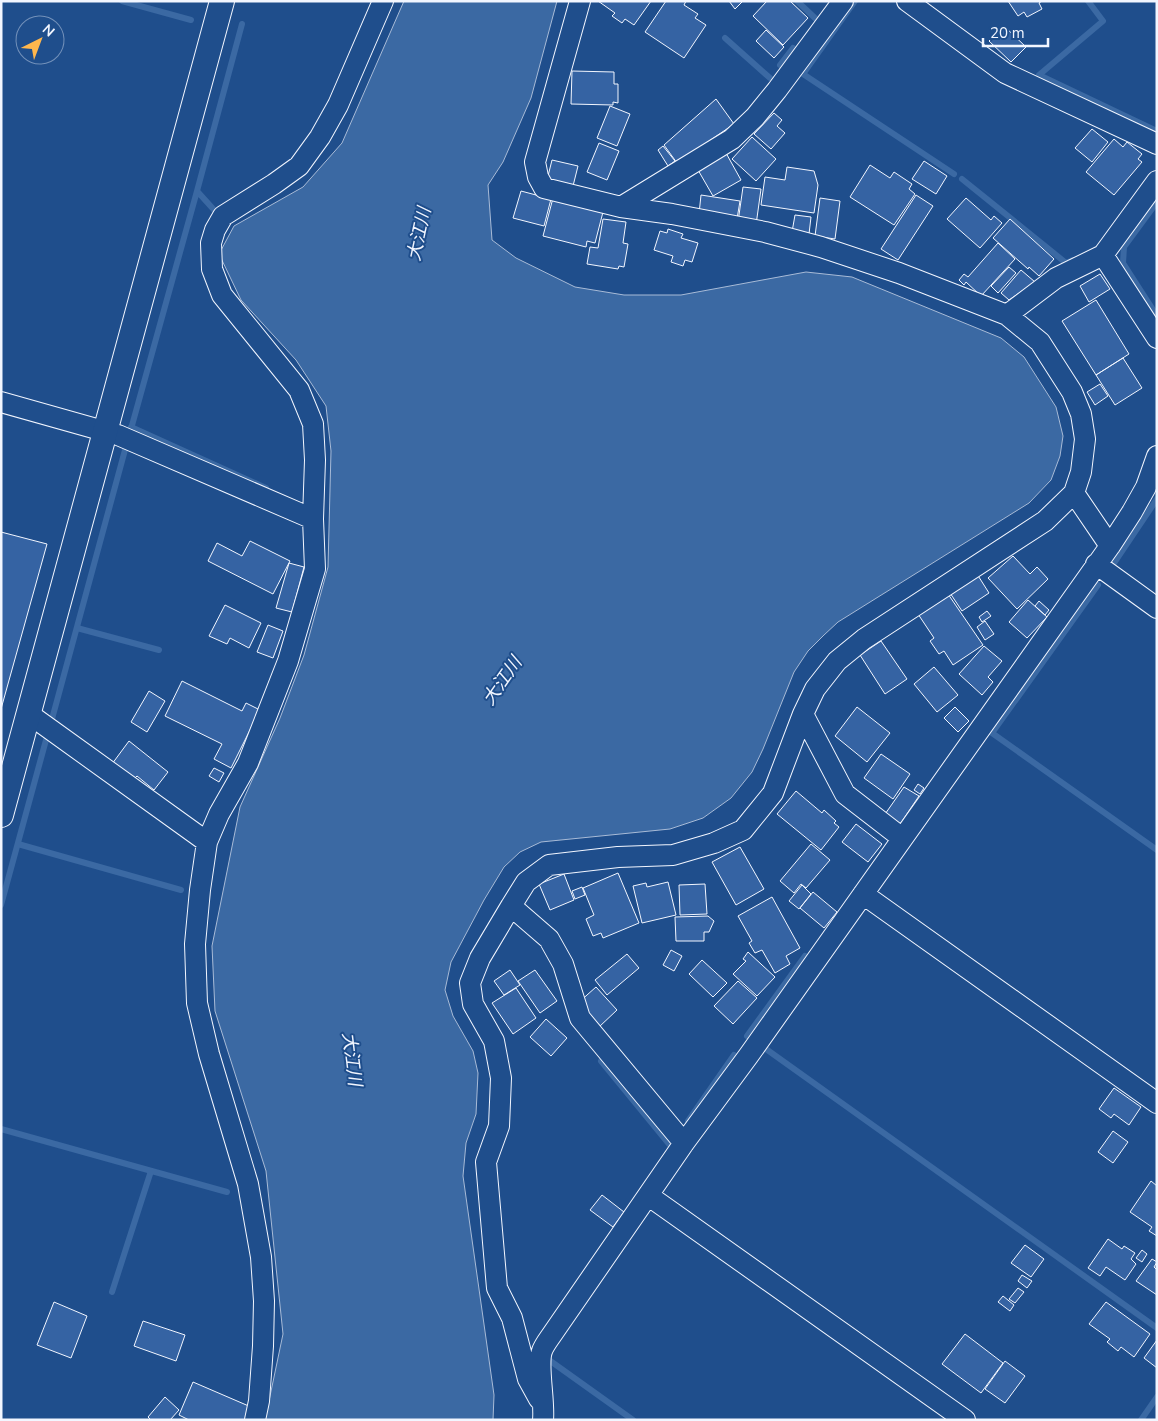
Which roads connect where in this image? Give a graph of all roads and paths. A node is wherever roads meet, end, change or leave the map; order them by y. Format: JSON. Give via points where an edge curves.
{"nodes":[{"id":1,"x":222,"y":1,"type":"edge"},
{"id":2,"x":383,"y":1,"type":"edge"},
{"id":3,"x":580,"y":1,"type":"edge"},
{"id":4,"x":843,"y":1,"type":"edge"},
{"id":5,"x":907,"y":1,"type":"edge"},
{"id":6,"x":1157,"y":144,"type":"edge"},
{"id":7,"x":1157,"y":181,"type":"edge"},
{"id":8,"x":621,"y":207,"type":"junction"},
{"id":9,"x":1103,"y":255,"type":"junction"},
{"id":10,"x":1007,"y":315,"type":"junction"},
{"id":11,"x":1157,"y":338,"type":"edge"},
{"id":12,"x":1,"y":402,"type":"edge"},
{"id":13,"x":107,"y":431,"type":"junction"},
{"id":14,"x":1157,"y":456,"type":"edge"},
{"id":15,"x":1074,"y":493,"type":"junction"},
{"id":16,"x":313,"y":519,"type":"junction"},
{"id":17,"x":1110,"y":546,"type":"junction"},
{"id":18,"x":1096,"y":564,"type":"junction"},
{"id":19,"x":1157,"y":608,"type":"edge"},
{"id":20,"x":29,"y":714,"type":"junction"},
{"id":21,"x":803,"y":714,"type":"junction"},
{"id":22,"x":1,"y":815,"type":"edge"},
{"id":23,"x":902,"y":838,"type":"junction"},
{"id":24,"x":207,"y":842,"type":"junction"},
{"id":25,"x":863,"y":894,"type":"junction"},
{"id":26,"x":511,"y":906,"type":"junction"},
{"id":27,"x":1157,"y":1103,"type":"edge"},
{"id":28,"x":684,"y":1143,"type":"junction"},
{"id":29,"x":649,"y":1196,"type":"junction"},
{"id":30,"x":543,"y":1414,"type":"edge"},
{"id":31,"x":255,"y":1420,"type":"edge"},
{"id":32,"x":965,"y":1420,"type":"edge"}],
"edges":[{"from":1,"to":13,"type":"street"},
{"from":2,"to":16,"type":"street","via":[[338,105],[320,137],[299,166],[223,216],[211,243],[212,269],[222,295],[299,390],[312,424],[315,460]]},
{"from":3,"to":8,"type":"street","via":[[535,162],[544,188]]},
{"from":4,"to":8,"type":"street","via":[[777,90],[732,139]]},
{"from":5,"to":6,"type":"street","via":[[1005,73]]},
{"from":7,"to":9,"type":"street"},
{"from":8,"to":10,"type":"street","via":[[765,232],[821,247]]},
{"from":9,"to":10,"type":"street","via":[[1056,278]]},
{"from":9,"to":11,"type":"street"},
{"from":10,"to":15,"type":"street","via":[[1040,342],[1072,392],[1081,414],[1085,439],[1081,472]]},
{"from":12,"to":13,"type":"street"},
{"from":13,"to":16,"type":"street"},
{"from":13,"to":20,"type":"street"},
{"from":14,"to":17,"type":"street","via":[[1146,487]]},
{"from":15,"to":17,"type":"street"},
{"from":15,"to":21,"type":"street","via":[[1045,521],[864,639],[838,661],[815,689]]},
{"from":16,"to":24,"type":"street","via":[[314,569],[288,661],[248,763]]},
{"from":17,"to":18,"type":"street"},
{"from":18,"to":19,"type":"street"},
{"from":18,"to":23,"type":"street"},
{"from":20,"to":22,"type":"street"},
{"from":20,"to":24,"type":"street"},
{"from":21,"to":23,"type":"street","via":[[845,794]]},
{"from":21,"to":26,"type":"street","via":[[773,793],[742,830],[673,854],[549,865],[526,882]]},
{"from":23,"to":25,"type":"street"},
{"from":24,"to":31,"type":"street","via":[[195,944],[198,1003],[209,1054],[248,1184],[261,1257],[264,1346]]},
{"from":25,"to":27,"type":"street"},
{"from":25,"to":28,"type":"street"},
{"from":26,"to":28,"type":"street","via":[[549,939],[563,964],[580,1018]]},
{"from":26,"to":30,"type":"street","via":[[480,958],[470,983],[473,1004],[494,1041],[501,1078],[499,1126],[486,1162],[497,1288],[512,1318],[528,1379]]},
{"from":28,"to":29,"type":"street"},
{"from":29,"to":30,"type":"street","via":[[542,1351]]},
{"from":29,"to":32,"type":"street"}]}
